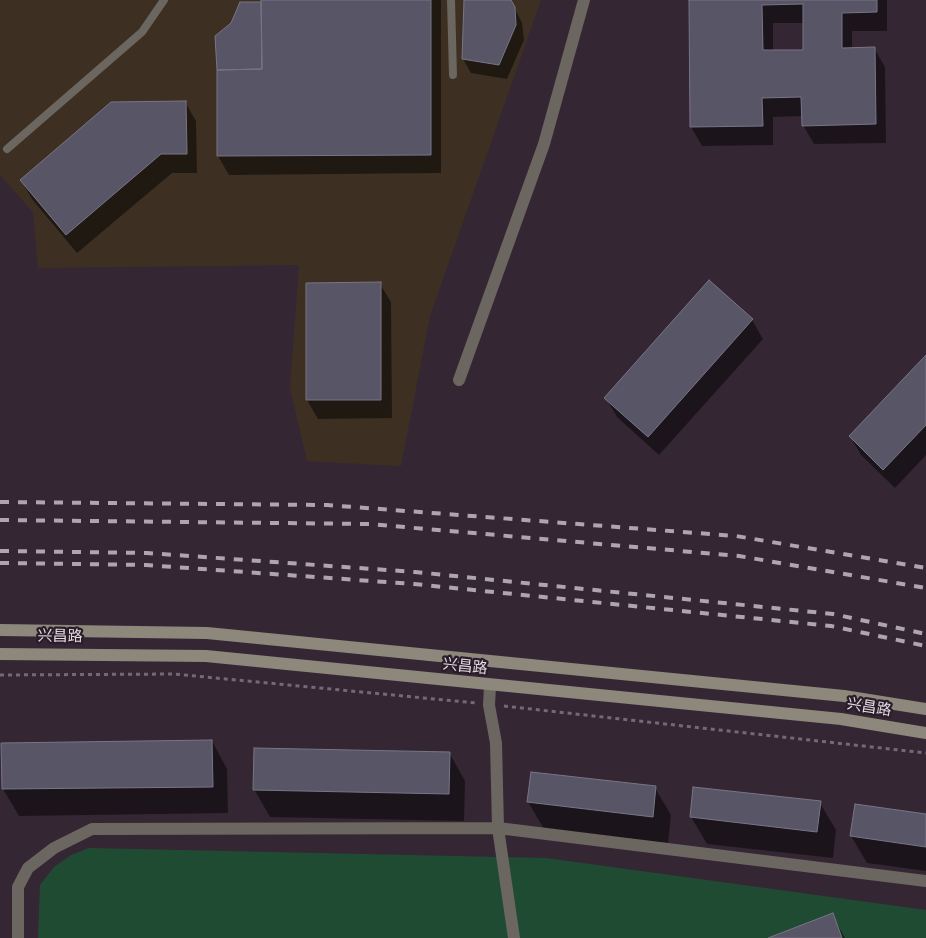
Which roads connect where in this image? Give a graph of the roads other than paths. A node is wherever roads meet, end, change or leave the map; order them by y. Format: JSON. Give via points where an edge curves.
{"nodes":[{"id":1,"x":164,"y":0,"type":"edge"},
{"id":2,"x":450,"y":0,"type":"edge"},
{"id":3,"x":584,"y":0,"type":"edge"},
{"id":4,"x":452,"y":75,"type":"dead end"},
{"id":5,"x":7,"y":149,"type":"dead end"},
{"id":6,"x":459,"y":380,"type":"dead end"},
{"id":7,"x":0,"y":630,"type":"edge"},
{"id":8,"x":0,"y":654,"type":"edge"},
{"id":9,"x":490,"y":686,"type":"junction"},
{"id":10,"x":926,"y":709,"type":"edge"},
{"id":11,"x":926,"y":733,"type":"edge"},
{"id":12,"x":498,"y":828,"type":"junction"},
{"id":13,"x":926,"y":881,"type":"edge"},
{"id":14,"x":18,"y":938,"type":"edge"},
{"id":15,"x":514,"y":938,"type":"edge"}],
"edges":[{"from":1,"to":5,"type":"lane","via":[[142,32]]},
{"from":2,"to":4,"type":"lane"},
{"from":3,"to":6,"type":"street","via":[[544,144]]},
{"from":7,"to":10,"type":"main road","name":"兴昌路","via":[[208,633],[844,696]]},
{"from":8,"to":9,"type":"main road","name":"兴昌路","via":[[206,656]]},
{"from":9,"to":11,"type":"main road","name":"兴昌路","via":[[841,719]]},
{"from":9,"to":12,"type":"street","via":[[489,705],[496,744]]},
{"from":12,"to":13,"type":"street"},
{"from":12,"to":14,"type":"street","via":[[92,830],[54,848],[28,868],[18,887]]},
{"from":12,"to":15,"type":"street"}]}
